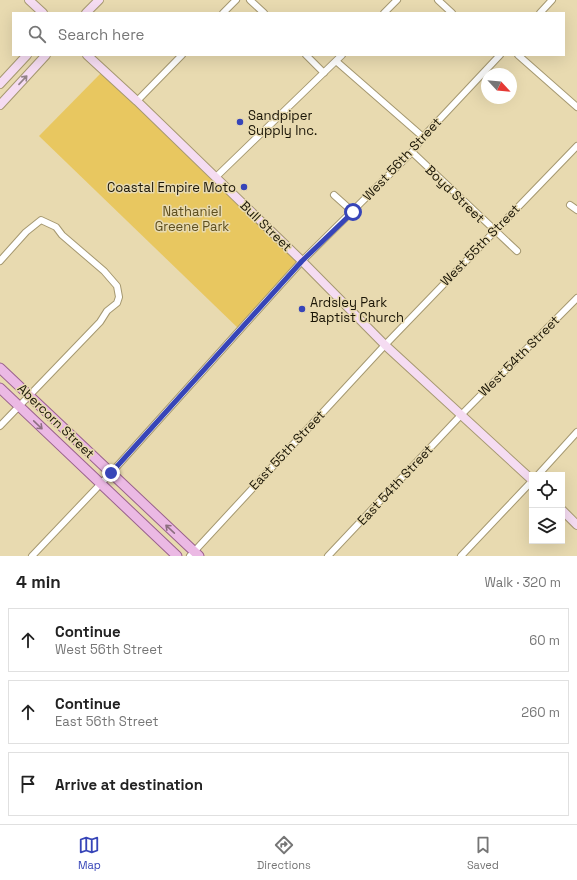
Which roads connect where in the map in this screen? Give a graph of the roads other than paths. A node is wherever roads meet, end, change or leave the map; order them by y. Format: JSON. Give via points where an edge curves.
{"nodes":[{"id":1,"x":29,"y":0,"type":"edge"},
{"id":2,"x":100,"y":0,"type":"edge"},
{"id":3,"x":236,"y":0,"type":"edge"},
{"id":4,"x":250,"y":0,"type":"edge"},
{"id":5,"x":397,"y":0,"type":"edge"},
{"id":6,"x":438,"y":0,"type":"edge"},
{"id":7,"x":552,"y":0,"type":"edge"},
{"id":8,"x":42,"y":12,"type":"edge"},
{"id":9,"x":87,"y":12,"type":"edge"},
{"id":10,"x":224,"y":12,"type":"edge"},
{"id":11,"x":263,"y":12,"type":"edge"},
{"id":12,"x":385,"y":12,"type":"edge"},
{"id":13,"x":451,"y":12,"type":"edge"},
{"id":14,"x":541,"y":12,"type":"edge"},
{"id":15,"x":26,"y":56,"type":"edge"},
{"id":16,"x":45,"y":56,"type":"edge"},
{"id":17,"x":88,"y":56,"type":"edge"},
{"id":18,"x":181,"y":56,"type":"edge"},
{"id":19,"x":307,"y":56,"type":"edge"},
{"id":20,"x":341,"y":56,"type":"edge"},
{"id":21,"x":498,"y":56,"type":"edge"},
{"id":22,"x":519,"y":56,"type":"edge"},
{"id":23,"x":336,"y":61,"type":"junction"},
{"id":24,"x":324,"y":73,"type":"junction"},
{"id":25,"x":0,"y":84,"type":"edge"},
{"id":26,"x":137,"y":101,"type":"junction"},
{"id":27,"x":0,"y":105,"type":"edge"},
{"id":28,"x":577,"y":107,"type":"edge"},
{"id":29,"x":423,"y":137,"type":"junction"},
{"id":30,"x":577,"y":146,"type":"edge"},
{"id":31,"x":412,"y":152,"type":"junction"},
{"id":32,"x":216,"y":177,"type":"junction"},
{"id":33,"x":334,"y":195,"type":"dead end"},
{"id":34,"x":570,"y":205,"type":"dead end"},
{"id":35,"x":577,"y":210,"type":"edge"},
{"id":36,"x":353,"y":212,"type":"junction"},
{"id":37,"x":494,"y":231,"type":"junction"},
{"id":38,"x":517,"y":251,"type":"dead end"},
{"id":39,"x":0,"y":261,"type":"edge"},
{"id":40,"x":302,"y":261,"type":"junction"},
{"id":41,"x":577,"y":298,"type":"edge"},
{"id":42,"x":385,"y":344,"type":"junction"},
{"id":43,"x":0,"y":368,"type":"edge"},
{"id":44,"x":0,"y":388,"type":"edge"},
{"id":45,"x":29,"y":395,"type":"junction"},
{"id":46,"x":18,"y":406,"type":"junction"},
{"id":47,"x":462,"y":414,"type":"junction"},
{"id":48,"x":0,"y":426,"type":"edge"},
{"id":49,"x":577,"y":432,"type":"edge"},
{"id":50,"x":541,"y":472,"type":"edge"},
{"id":51,"x":111,"y":473,"type":"junction"},
{"id":52,"x":529,"y":478,"type":"edge"},
{"id":53,"x":100,"y":484,"type":"junction"},
{"id":54,"x":529,"y":484,"type":"edge"},
{"id":55,"x":565,"y":513,"type":"edge"},
{"id":56,"x":577,"y":525,"type":"edge"},
{"id":57,"x":194,"y":554,"type":"edge"},
{"id":58,"x":32,"y":556,"type":"edge"},
{"id":59,"x":177,"y":556,"type":"edge"},
{"id":60,"x":328,"y":556,"type":"edge"},
{"id":61,"x":461,"y":556,"type":"edge"}],
"edges":[{"from":1,"to":8,"type":"street"},
{"from":2,"to":9,"type":"street"},
{"from":3,"to":10,"type":"street"},
{"from":4,"to":11,"type":"street"},
{"from":5,"to":12,"type":"street"},
{"from":6,"to":13,"type":"street"},
{"from":7,"to":14,"type":"street"},
{"from":15,"to":25,"type":"street"},
{"from":27,"to":16,"type":"street","one_way":true},
{"from":17,"to":26,"type":"street","name":"Bull Street"},
{"from":18,"to":26,"type":"street"},
{"from":19,"to":24,"type":"street"},
{"from":20,"to":23,"type":"street"},
{"from":21,"to":29,"type":"street","name":"West 56th Street"},
{"from":22,"to":28,"type":"street"},
{"from":23,"to":24,"type":"street"},
{"from":23,"to":29,"type":"street"},
{"from":24,"to":32,"type":"street"},
{"from":26,"to":32,"type":"street","name":"Bull Street"},
{"from":29,"to":31,"type":"street","name":"West 56th Street"},
{"from":30,"to":37,"type":"street","name":"West 55th Street"},
{"from":31,"to":36,"type":"street","name":"West 56th Street"},
{"from":31,"to":37,"type":"street","name":"Boyd Street"},
{"from":32,"to":40,"type":"street","name":"Bull Street"},
{"from":33,"to":36,"type":"street"},
{"from":34,"to":35,"type":"street"},
{"from":36,"to":40,"type":"street","name":"West 56th Street"},
{"from":37,"to":38,"type":"street","name":"Boyd Street"},
{"from":37,"to":42,"type":"street","name":"West 55th Street"},
{"from":39,"to":45,"type":"street","via":[[26,232],[41,220],[56,227],[117,286],[117,303]]},
{"from":40,"to":42,"type":"street","name":"Bull Street"},
{"from":40,"to":51,"type":"street","name":"West 56th Street"},
{"from":41,"to":47,"type":"street","name":"West 54th Street"},
{"from":42,"to":47,"type":"street","name":"Bull Street"},
{"from":42,"to":57,"type":"street","name":"East 55th Street"},
{"from":43,"to":45,"type":"main road","name":"Abercorn Street"},
{"from":44,"to":46,"type":"main road","name":"Abercorn Street"},
{"from":45,"to":46,"type":"street"},
{"from":45,"to":51,"type":"main road","name":"Abercorn Street"},
{"from":46,"to":48,"type":"street"},
{"from":46,"to":53,"type":"main road","name":"Abercorn Street","one_way":true},
{"from":47,"to":52,"type":"street","name":"Bull Street"},
{"from":47,"to":60,"type":"street","name":"East 54th Street"},
{"from":49,"to":50,"type":"street"},
{"from":51,"to":53,"type":"street","name":"West 56th Street"},
{"from":57,"to":51,"type":"main road","name":"Abercorn Street","one_way":true},
{"from":53,"to":58,"type":"street","name":"West 56th Street"},
{"from":53,"to":59,"type":"main road","name":"Abercorn Street"},
{"from":54,"to":61,"type":"street"},
{"from":55,"to":56,"type":"street"}]}
